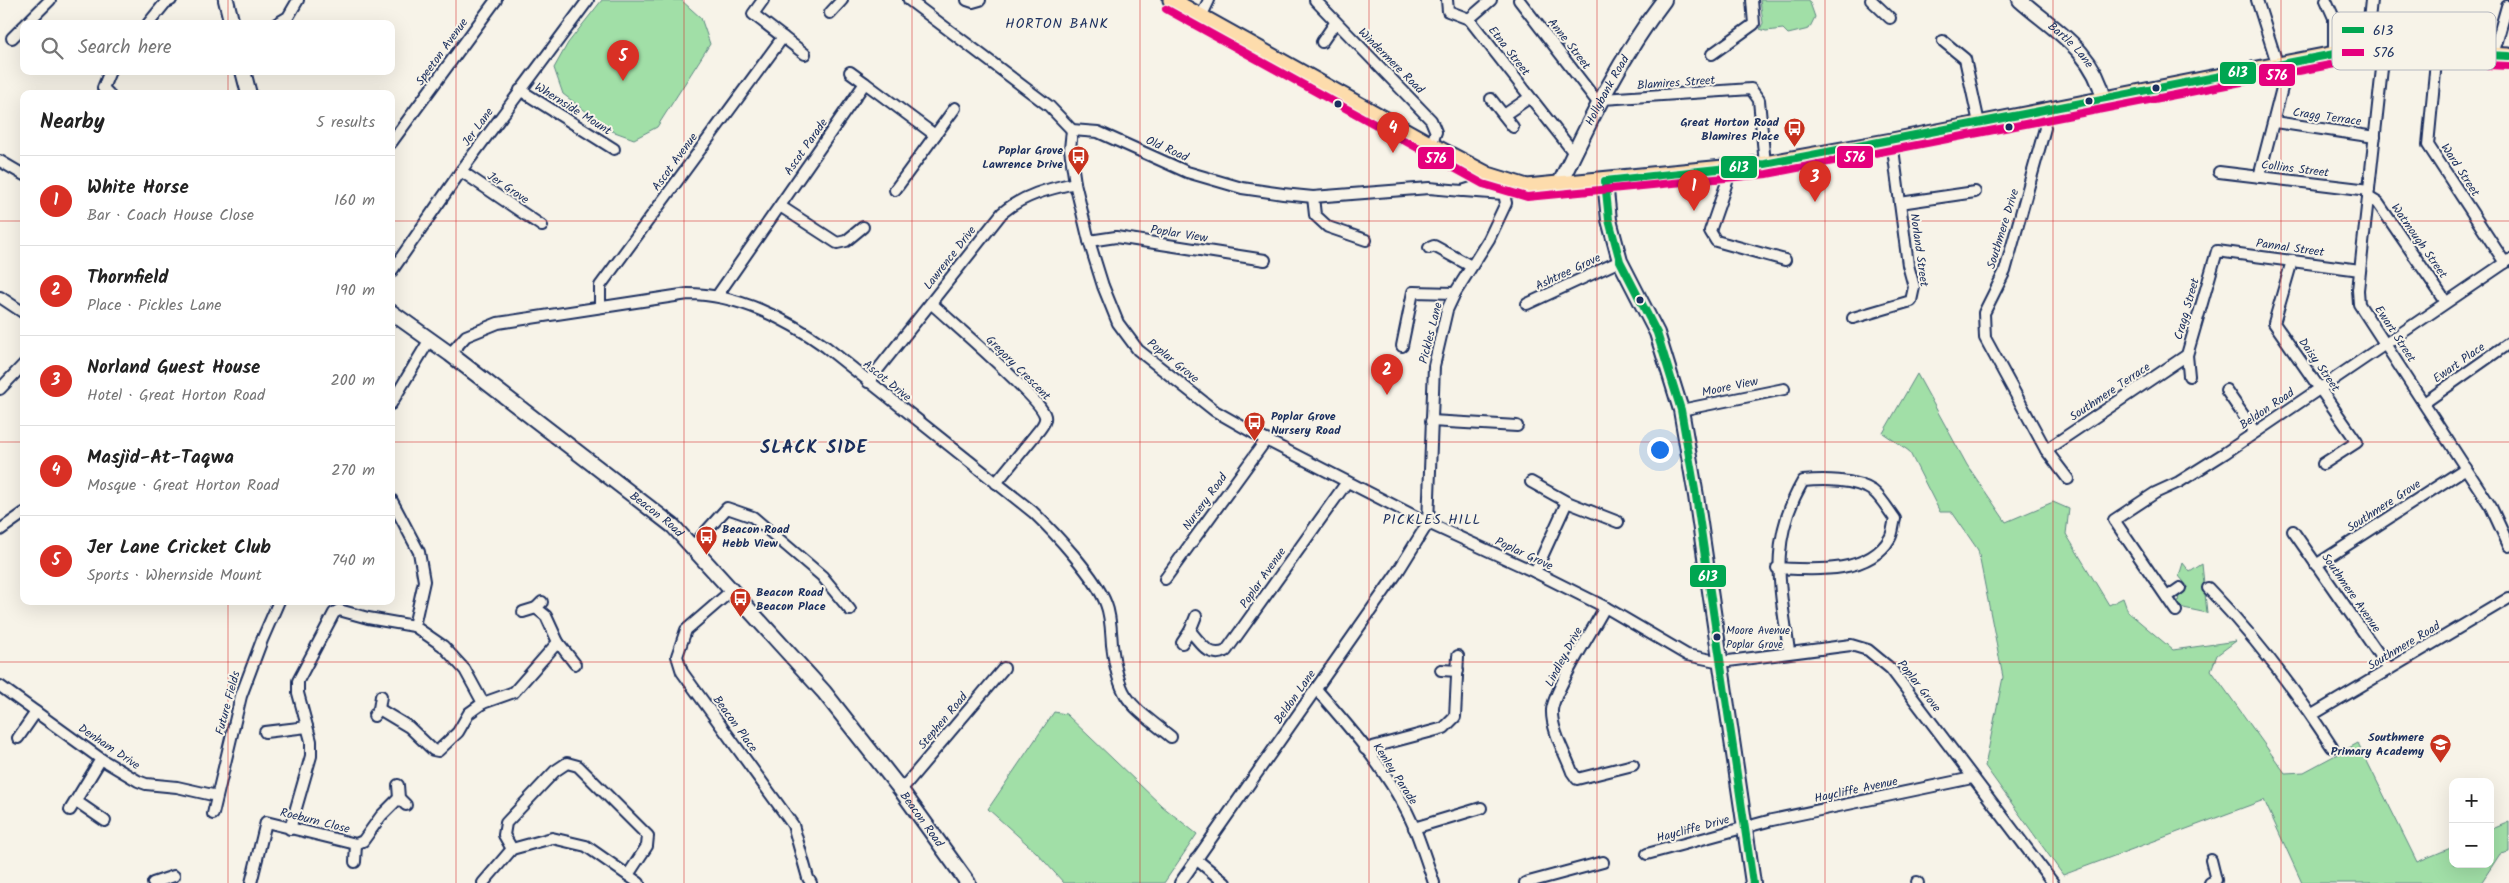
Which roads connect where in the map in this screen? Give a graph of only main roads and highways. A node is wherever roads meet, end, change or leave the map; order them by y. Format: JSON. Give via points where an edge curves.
{"nodes":[{"id":1,"x":1171,"y":0,"type":"edge"},
{"id":2,"x":2332,"y":54,"type":"edge"},
{"id":3,"x":2496,"y":55,"type":"edge"},
{"id":4,"x":2509,"y":56,"type":"edge"}],
"edges":[{"from":1,"to":2,"type":"main road","via":[[1488,175],[1527,187],[1765,164]]},
{"from":3,"to":4,"type":"main road"}]}
